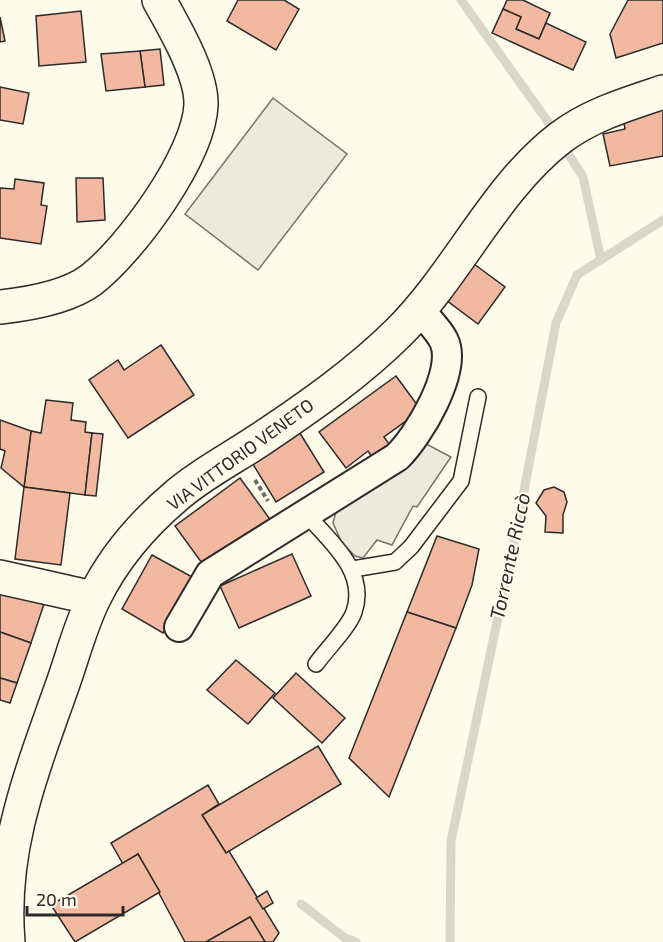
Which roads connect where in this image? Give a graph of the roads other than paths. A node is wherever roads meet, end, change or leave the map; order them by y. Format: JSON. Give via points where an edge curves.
{"nodes":[{"id":1,"x":159,"y":0,"type":"edge"},
{"id":2,"x":663,"y":92,"type":"edge"},
{"id":3,"x":0,"y":306,"type":"edge"},
{"id":4,"x":419,"y":309,"type":"junction"},
{"id":5,"x":478,"y":397,"type":"dead end"},
{"id":6,"x":296,"y":520,"type":"junction"},
{"id":7,"x":352,"y":569,"type":"junction"},
{"id":8,"x":0,"y":577,"type":"edge"},
{"id":9,"x":93,"y":598,"type":"junction"},
{"id":10,"x":179,"y":627,"type":"dead end"},
{"id":11,"x":316,"y":664,"type":"dead end"},
{"id":12,"x":5,"y":932,"type":"edge"}],
"edges":[{"from":1,"to":3,"type":"main road","via":[[195,74],[201,104],[195,136],[169,188],[131,237],[90,280],[36,303]]},
{"from":2,"to":4,"type":"main road","name":"VIA VITTORIO VENETO","via":[[606,111],[562,136],[534,160]]},
{"from":4,"to":6,"type":"street","via":[[444,341],[447,369],[406,448]]},
{"from":4,"to":9,"type":"main road","name":"VIA VITTORIO VENETO","via":[[401,330],[345,378],[178,494],[144,526]]},
{"from":5,"to":7,"type":"lane","via":[[461,481],[395,562]]},
{"from":6,"to":7,"type":"lane"},
{"from":6,"to":10,"type":"street","via":[[210,574]]},
{"from":7,"to":11,"type":"lane","via":[[358,595],[354,614]]},
{"from":8,"to":9,"type":"main road"},
{"from":9,"to":12,"type":"main road","name":"VIA VITTORIO VENETO","via":[[16,818],[7,866]]}]}
